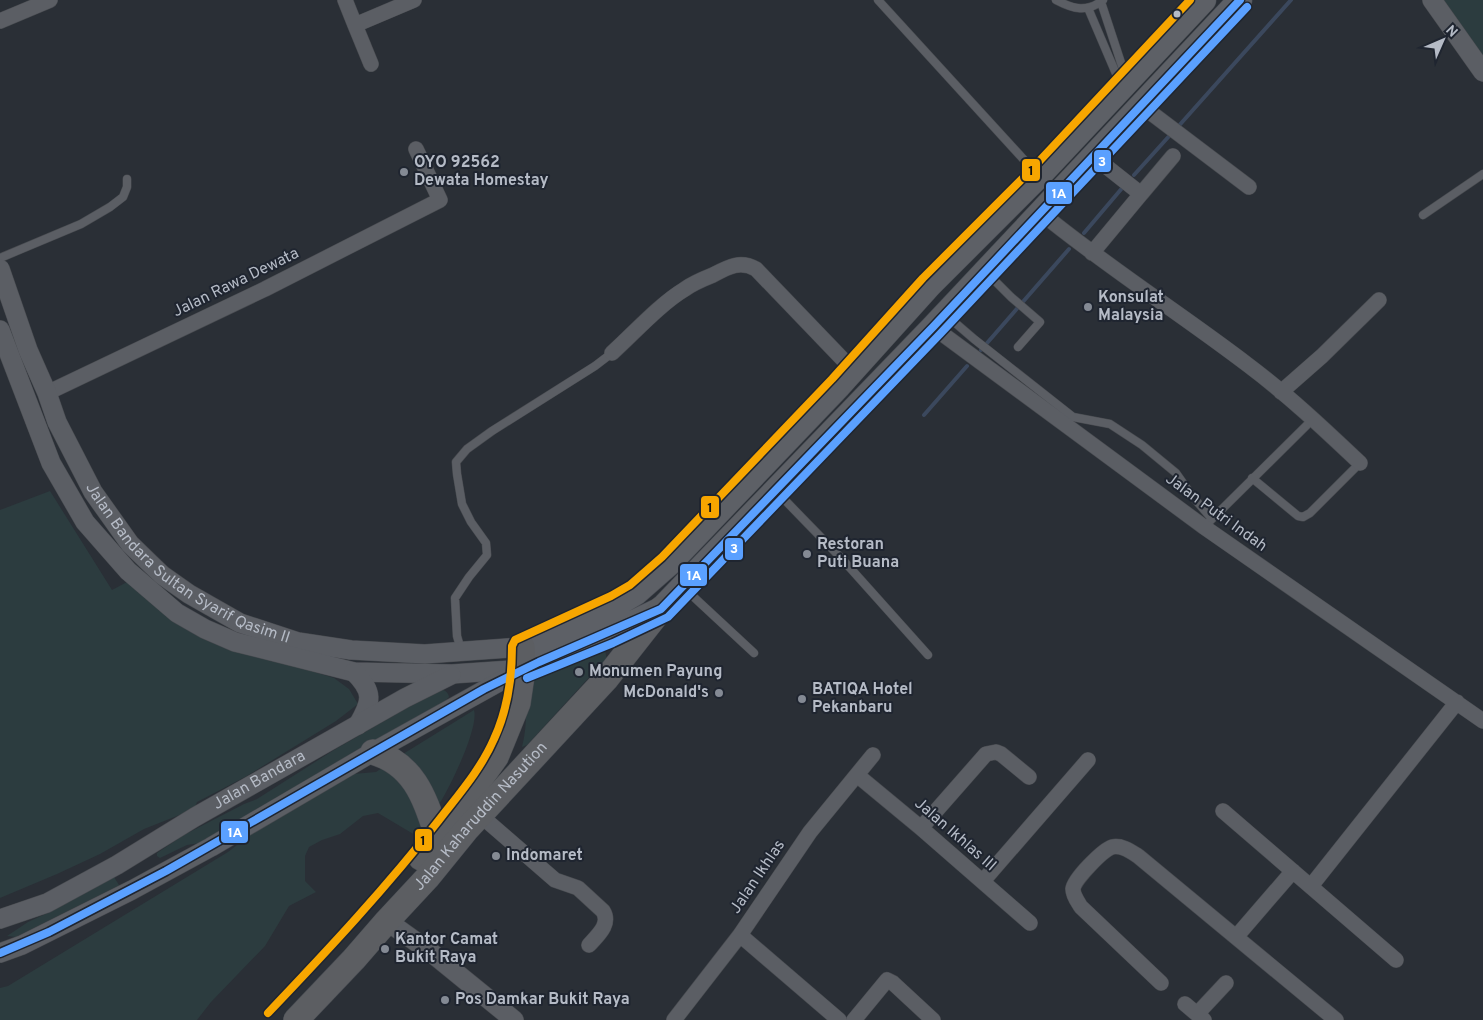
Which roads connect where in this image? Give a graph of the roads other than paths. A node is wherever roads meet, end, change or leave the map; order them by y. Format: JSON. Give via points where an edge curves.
{"nodes":[{"id":1,"x":50,"y":0,"type":"edge"},
{"id":2,"x":345,"y":0,"type":"edge"},
{"id":3,"x":414,"y":0,"type":"edge"},
{"id":4,"x":878,"y":0,"type":"edge"},
{"id":5,"x":1056,"y":0,"type":"edge"},
{"id":6,"x":1204,"y":0,"type":"edge"},
{"id":7,"x":1240,"y":0,"type":"edge"},
{"id":8,"x":1432,"y":0,"type":"edge"},
{"id":9,"x":1102,"y":1,"type":"edge"},
{"id":10,"x":1088,"y":8,"type":"junction"},
{"id":11,"x":0,"y":21,"type":"edge"},
{"id":12,"x":356,"y":25,"type":"junction"},
{"id":13,"x":371,"y":64,"type":"dead end"},
{"id":14,"x":1483,"y":72,"type":"edge"},
{"id":15,"x":1124,"y":84,"type":"junction"},
{"id":16,"x":1142,"y":106,"type":"junction"},
{"id":17,"x":416,"y":149,"type":"dead end"},
{"id":18,"x":1092,"y":156,"type":"junction"},
{"id":19,"x":1173,"y":156,"type":"dead end"},
{"id":20,"x":1483,"y":174,"type":"edge"},
{"id":21,"x":1039,"y":176,"type":"junction"},
{"id":22,"x":127,"y":179,"type":"dead end"},
{"id":23,"x":1249,"y":187,"type":"dead end"},
{"id":24,"x":1141,"y":194,"type":"junction"},
{"id":25,"x":1040,"y":212,"type":"junction"},
{"id":26,"x":1423,"y":215,"type":"dead end"},
{"id":27,"x":1092,"y":253,"type":"junction"},
{"id":28,"x":0,"y":258,"type":"edge"},
{"id":29,"x":985,"y":271,"type":"junction"},
{"id":30,"x":1,"y":278,"type":"edge"},
{"id":31,"x":930,"y":285,"type":"junction"},
{"id":32,"x":1378,"y":300,"type":"dead end"},
{"id":33,"x":943,"y":316,"type":"junction"},
{"id":34,"x":0,"y":330,"type":"edge"},
{"id":35,"x":1018,"y":347,"type":"dead end"},
{"id":36,"x":612,"y":353,"type":"joint"},
{"id":37,"x":853,"y":370,"type":"junction"},
{"id":38,"x":1281,"y":392,"type":"junction"},
{"id":39,"x":47,"y":393,"type":"junction"},
{"id":40,"x":1073,"y":417,"type":"junction"},
{"id":41,"x":1055,"y":418,"type":"junction"},
{"id":42,"x":1312,"y":420,"type":"junction"},
{"id":43,"x":1360,"y":463,"type":"joint"},
{"id":44,"x":1252,"y":478,"type":"junction"},
{"id":45,"x":776,"y":491,"type":"junction"},
{"id":46,"x":1208,"y":523,"type":"junction"},
{"id":47,"x":682,"y":587,"type":"junction"},
{"id":48,"x":661,"y":609,"type":"junction"},
{"id":49,"x":462,"y":652,"type":"junction"},
{"id":50,"x":754,"y":653,"type":"dead end"},
{"id":51,"x":928,"y":655,"type":"dead end"},
{"id":52,"x":522,"y":658,"type":"junction"},
{"id":53,"x":354,"y":672,"type":"junction"},
{"id":54,"x":452,"y":674,"type":"junction"},
{"id":55,"x":1457,"y":702,"type":"junction"},
{"id":56,"x":1483,"y":721,"type":"edge"},
{"id":57,"x":358,"y":725,"type":"junction"},
{"id":58,"x":373,"y":752,"type":"junction"},
{"id":59,"x":873,"y":755,"type":"dead end"},
{"id":60,"x":1088,"y":760,"type":"dead end"},
{"id":61,"x":857,"y":775,"type":"junction"},
{"id":62,"x":1029,"y":777,"type":"dead end"},
{"id":63,"x":1223,"y":810,"type":"dead end"},
{"id":64,"x":480,"y":815,"type":"junction"},
{"id":65,"x":920,"y":828,"type":"junction"},
{"id":66,"x":438,"y":838,"type":"junction"},
{"id":67,"x":117,"y":865,"type":"junction"},
{"id":68,"x":1293,"y":871,"type":"junction"},
{"id":69,"x":983,"y":881,"type":"junction"},
{"id":70,"x":1311,"y":886,"type":"junction"},
{"id":71,"x":132,"y":890,"type":"junction"},
{"id":72,"x":0,"y":919,"type":"edge"},
{"id":73,"x":387,"y":921,"type":"junction"},
{"id":74,"x":1030,"y":923,"type":"dead end"},
{"id":75,"x":740,"y":935,"type":"junction"},
{"id":76,"x":1236,"y":937,"type":"junction"},
{"id":77,"x":589,"y":945,"type":"dead end"},
{"id":78,"x":0,"y":952,"type":"edge"},
{"id":79,"x":348,"y":954,"type":"junction"},
{"id":80,"x":1396,"y":960,"type":"dead end"},
{"id":81,"x":1161,"y":983,"type":"dead end"},
{"id":82,"x":1226,"y":983,"type":"dead end"},
{"id":83,"x":1185,"y":1004,"type":"dead end"},
{"id":84,"x":681,"y":1017,"type":"edge"},
{"id":85,"x":1201,"y":1018,"type":"edge"},
{"id":86,"x":275,"y":1020,"type":"edge"},
{"id":87,"x":296,"y":1020,"type":"edge"},
{"id":88,"x":514,"y":1020,"type":"edge"},
{"id":89,"x":840,"y":1020,"type":"edge"},
{"id":90,"x":854,"y":1020,"type":"edge"},
{"id":91,"x":933,"y":1020,"type":"edge"},
{"id":92,"x":1336,"y":1020,"type":"edge"}],
"edges":[{"from":1,"to":11,"type":"street"},
{"from":2,"to":12,"type":"street"},
{"from":3,"to":12,"type":"street"},
{"from":4,"to":21,"type":"lane"},
{"from":5,"to":10,"type":"lane","via":[[1080,10]]},
{"from":6,"to":15,"type":"main road"},
{"from":7,"to":16,"type":"main road"},
{"from":8,"to":14,"type":"street"},
{"from":9,"to":10,"type":"lane"},
{"from":9,"to":15,"type":"lane"},
{"from":10,"to":15,"type":"lane"},
{"from":12,"to":13,"type":"street"},
{"from":15,"to":21,"type":"main road"},
{"from":16,"to":18,"type":"main road"},
{"from":16,"to":23,"type":"street"},
{"from":17,"to":39,"type":"street","name":"Jalan Rawa Dewata","via":[[440,200],[265,289]]},
{"from":18,"to":24,"type":"street"},
{"from":18,"to":25,"type":"main road"},
{"from":19,"to":24,"type":"street"},
{"from":20,"to":26,"type":"lane"},
{"from":21,"to":31,"type":"main road"},
{"from":22,"to":28,"type":"lane","via":[[123,197],[110,207],[81,224]]},
{"from":24,"to":27,"type":"street"},
{"from":25,"to":27,"type":"street"},
{"from":25,"to":29,"type":"main road"},
{"from":27,"to":38,"type":"street"},
{"from":29,"to":33,"type":"main road"},
{"from":29,"to":35,"type":"lane","via":[[1040,322]]},
{"from":30,"to":39,"type":"street","name":"Jalan Bandara Sultan Syarif Qasim II"},
{"from":31,"to":33,"type":"main road"},
{"from":31,"to":37,"type":"main road"},
{"from":32,"to":38,"type":"street"},
{"from":33,"to":40,"type":"lane"},
{"from":33,"to":41,"type":"street","name":"Jalan Putri Indah"},
{"from":33,"to":45,"type":"main road"},
{"from":34,"to":53,"type":"street","name":"Jalan Bandara Sultan Syarif Qasim II","via":[[51,463],[85,522],[128,571],[177,613],[205,630],[235,642]]},
{"from":36,"to":37,"type":"street","via":[[685,288],[741,264],[756,269]]},
{"from":36,"to":49,"type":"lane","via":[[492,431],[467,449],[456,462],[462,504],[486,544],[487,555],[455,598],[457,636]]},
{"from":37,"to":52,"type":"main road","via":[[650,581],[616,605]]},
{"from":38,"to":42,"type":"street"},
{"from":39,"to":49,"type":"street","name":"Jalan Bandara Sultan Syarif Qasim II","via":[[57,422],[93,492],[115,524],[142,558],[189,594],[240,623],[298,642],[386,653]]},
{"from":40,"to":41,"type":"lane"},
{"from":40,"to":46,"type":"lane","via":[[1110,424],[1142,445],[1176,473]]},
{"from":41,"to":46,"type":"street","name":"Jalan Putri Indah"},
{"from":42,"to":43,"type":"street"},
{"from":42,"to":44,"type":"lane"},
{"from":43,"to":44,"type":"lane","via":[[1310,514],[1303,517]]},
{"from":44,"to":46,"type":"lane"},
{"from":45,"to":47,"type":"main road"},
{"from":45,"to":51,"type":"lane"},
{"from":46,"to":55,"type":"street","name":"Jalan Putri Indah"},
{"from":47,"to":48,"type":"main road"},
{"from":47,"to":50,"type":"lane"},
{"from":48,"to":52,"type":"main road","via":[[609,634]]},
{"from":48,"to":64,"type":"highway","name":"Jalan Kaharuddin Nasution","via":[[606,679]]},
{"from":49,"to":52,"type":"street","name":"Jalan Bandara Sultan Syarif Qasim II"},
{"from":52,"to":54,"type":"street","name":"Jalan Bandara Sultan Syarif Qasim II"},
{"from":52,"to":58,"type":"street","name":"Jalan Bandara"},
{"from":52,"to":66,"type":"highway","name":"Jalan Kaharuddin Nasution","via":[[518,703],[496,758]]},
{"from":53,"to":54,"type":"street","name":"Jalan Bandara Sultan Syarif Qasim II"},
{"from":53,"to":57,"type":"street","via":[[367,686],[368,698],[368,708]]},
{"from":54,"to":57,"type":"street","name":"Jalan Bandara"},
{"from":55,"to":56,"type":"street","name":"Jalan Putri Indah"},
{"from":55,"to":70,"type":"street"},
{"from":57,"to":67,"type":"street","name":"Jalan Bandara"},
{"from":58,"to":66,"type":"highway","via":[[387,756],[404,768],[425,799]]},
{"from":58,"to":71,"type":"street","name":"Jalan Bandara"},
{"from":59,"to":61,"type":"street","name":"Jalan Ikhlas"},
{"from":60,"to":69,"type":"street"},
{"from":61,"to":65,"type":"street","name":"Jalan Ikhlas III"},
{"from":61,"to":75,"type":"street","name":"Jalan Ikhlas","via":[[810,832]]},
{"from":62,"to":65,"type":"street","via":[[1001,754],[986,754]]},
{"from":63,"to":68,"type":"street"},
{"from":64,"to":73,"type":"highway","name":"Jalan Kaharuddin Nasution"},
{"from":64,"to":77,"type":"street","via":[[555,880],[578,888],[603,911],[606,922],[602,932]]},
{"from":65,"to":69,"type":"street","name":"Jalan Ikhlas III"},
{"from":66,"to":79,"type":"highway","name":"Jalan Kaharuddin Nasution","via":[[375,914]]},
{"from":67,"to":71,"type":"street"},
{"from":67,"to":72,"type":"street","name":"Jalan Bandara","via":[[47,902]]},
{"from":68,"to":70,"type":"street"},
{"from":68,"to":76,"type":"street"},
{"from":69,"to":74,"type":"street","name":"Jalan Ikhlas III"},
{"from":70,"to":80,"type":"street"},
{"from":71,"to":78,"type":"street","name":"Jalan Bandara","via":[[22,945]]},
{"from":73,"to":79,"type":"highway","name":"Jalan Kaharuddin Nasution"},
{"from":73,"to":88,"type":"street"},
{"from":75,"to":84,"type":"street","name":"Jalan Ikhlas"},
{"from":75,"to":89,"type":"street"},
{"from":76,"to":81,"type":"street","via":[[1129,850],[1119,847],[1105,851],[1074,884],[1074,896],[1081,907]]},
{"from":76,"to":92,"type":"street"},
{"from":79,"to":86,"type":"highway","name":"Jalan Kaharuddin Nasution"},
{"from":79,"to":87,"type":"highway","name":"Jalan Kaharuddin Nasution"},
{"from":82,"to":85,"type":"street"},
{"from":83,"to":85,"type":"street"},
{"from":90,"to":91,"type":"street","via":[[887,980]]}]}
